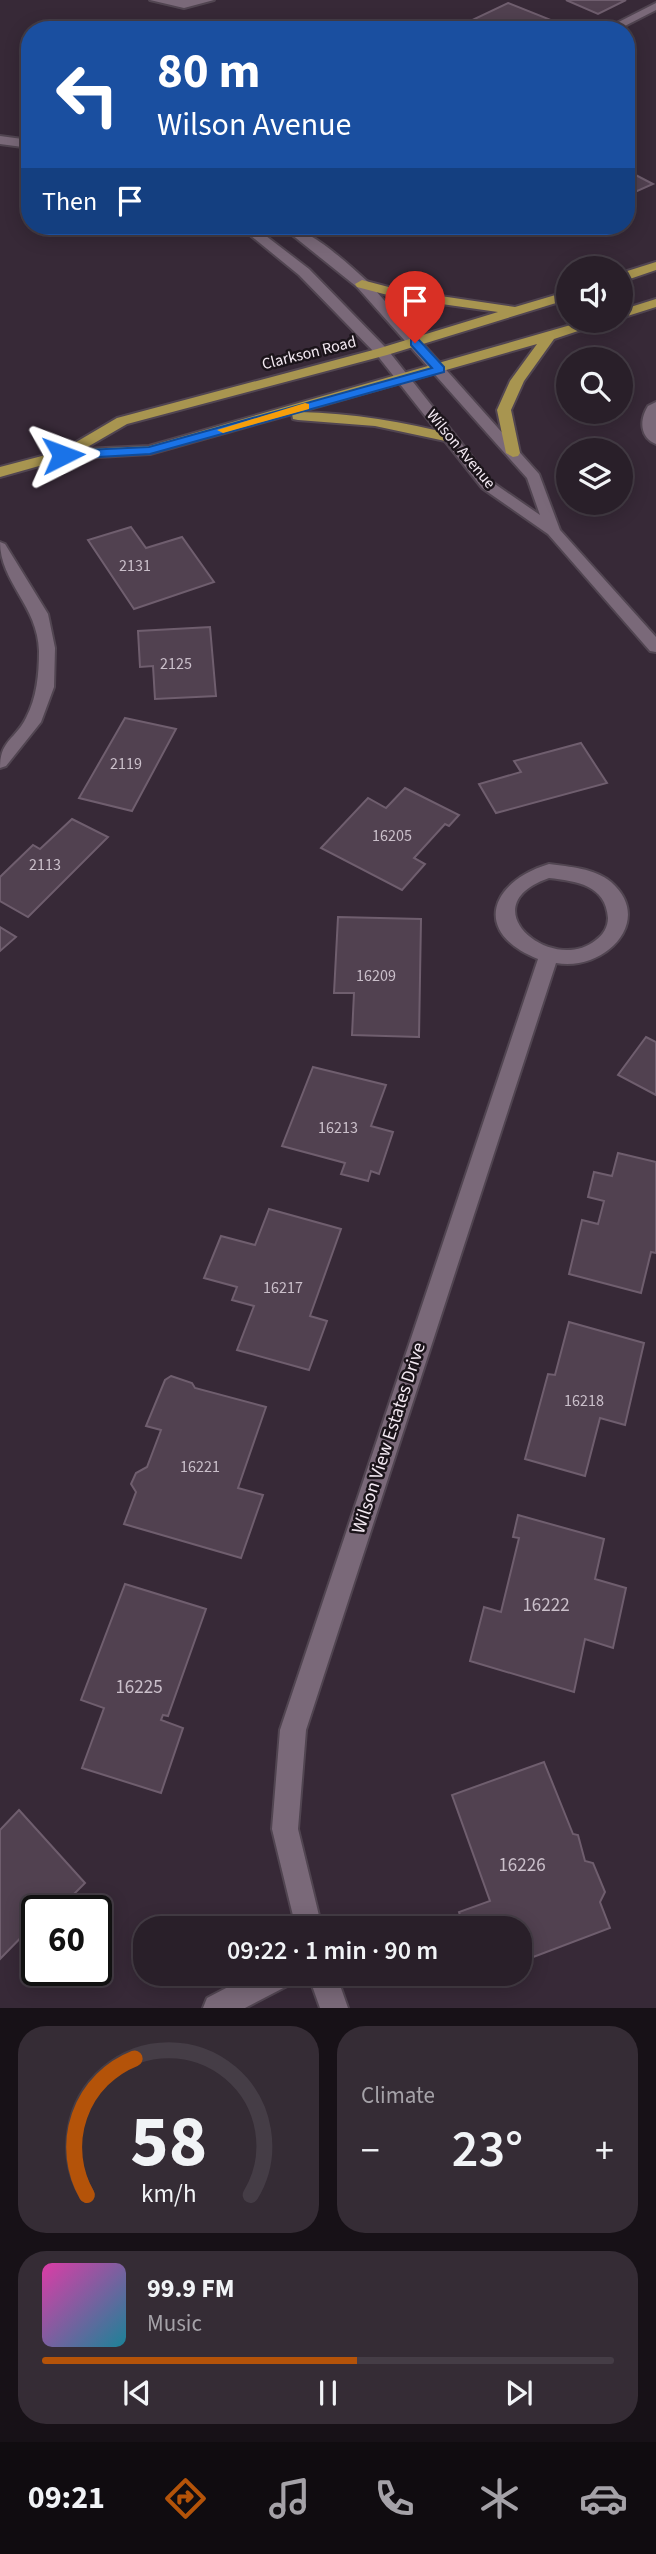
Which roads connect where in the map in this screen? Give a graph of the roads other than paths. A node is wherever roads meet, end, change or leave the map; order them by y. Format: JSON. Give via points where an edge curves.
{"nodes":[{"id":1,"x":155,"y":0,"type":"edge"},
{"id":2,"x":209,"y":0,"type":"edge"},
{"id":3,"x":656,"y":6,"type":"edge"},
{"id":4,"x":626,"y":21,"type":"edge"},
{"id":5,"x":0,"y":140,"type":"edge"},
{"id":6,"x":21,"y":143,"type":"edge"},
{"id":7,"x":257,"y":235,"type":"edge"},
{"id":8,"x":299,"y":235,"type":"edge"},
{"id":9,"x":656,"y":266,"type":"edge"},
{"id":10,"x":633,"y":274,"type":"edge"},
{"id":11,"x":362,"y":284,"type":"junction"},
{"id":12,"x":556,"y":299,"type":"edge"},
{"id":13,"x":656,"y":303,"type":"edge"},
{"id":14,"x":517,"y":310,"type":"junction"},
{"id":15,"x":633,"y":310,"type":"edge"},
{"id":16,"x":565,"y":333,"type":"edge"},
{"id":17,"x":547,"y":339,"type":"junction"},
{"id":18,"x":415,"y":343,"type":"junction"},
{"id":19,"x":382,"y":352,"type":"junction"},
{"id":20,"x":440,"y":370,"type":"junction"},
{"id":21,"x":404,"y":380,"type":"junction"},
{"id":22,"x":656,"y":406,"type":"edge"},
{"id":23,"x":273,"y":416,"type":"junction"},
{"id":24,"x":450,"y":438,"type":"junction"},
{"id":25,"x":656,"y":440,"type":"edge"},
{"id":26,"x":513,"y":453,"type":"junction"},
{"id":27,"x":63,"y":455,"type":"junction"},
{"id":28,"x":0,"y":471,"type":"edge"},
{"id":29,"x":554,"y":531,"type":"junction"},
{"id":30,"x":0,"y":547,"type":"edge"},
{"id":31,"x":656,"y":647,"type":"edge"},
{"id":32,"x":0,"y":762,"type":"edge"},
{"id":33,"x":549,"y":955,"type":"junction"},
{"id":34,"x":306,"y":1916,"type":"edge"},
{"id":35,"x":259,"y":1986,"type":"edge"},
{"id":36,"x":326,"y":1986,"type":"edge"},
{"id":37,"x":218,"y":2008,"type":"edge"},
{"id":38,"x":334,"y":2008,"type":"edge"}],
"edges":[{"from":1,"to":2,"type":"street","via":[[184,5]]},
{"from":3,"to":4,"type":"street"},
{"from":5,"to":6,"type":"street"},
{"from":7,"to":19,"type":"street","name":"Wilson Avenue","via":[[304,272]]},
{"from":8,"to":11,"type":"street","name":"Wilson Avenue"},
{"from":9,"to":10,"type":"main road"},
{"from":11,"to":14,"type":"main road","via":[[413,297]]},
{"from":11,"to":18,"type":"street","name":"Wilson Avenue"},
{"from":12,"to":14,"type":"main road","name":"Clarkson Road"},
{"from":13,"to":15,"type":"main road"},
{"from":14,"to":18,"type":"main road","name":"Clarkson Road"},
{"from":16,"to":17,"type":"main road","name":"Clarkson Road"},
{"from":17,"to":20,"type":"main road","name":"Clarkson Road"},
{"from":17,"to":26,"type":"main road","via":[[517,381],[504,410]]},
{"from":18,"to":19,"type":"main road","name":"Clarkson Road"},
{"from":18,"to":20,"type":"street","name":"Wilson Avenue"},
{"from":19,"to":21,"type":"street","name":"Wilson Avenue"},
{"from":19,"to":27,"type":"main road","name":"Clarkson Road","via":[[122,421]]},
{"from":20,"to":21,"type":"main road","name":"Clarkson Road"},
{"from":20,"to":26,"type":"street","name":"Wilson Avenue"},
{"from":21,"to":23,"type":"main road","name":"Clarkson Road"},
{"from":21,"to":24,"type":"street","name":"Wilson Avenue"},
{"from":22,"to":25,"type":"street","via":[[648,422]]},
{"from":23,"to":24,"type":"main road","via":[[345,416]]},
{"from":23,"to":27,"type":"main road","name":"Clarkson Road","via":[[150,450]]},
{"from":24,"to":29,"type":"street","name":"Wilson Avenue","via":[[487,485]]},
{"from":26,"to":29,"type":"street","name":"Wilson Avenue","via":[[534,477]]},
{"from":27,"to":28,"type":"main road","name":"Clarkson Road"},
{"from":29,"to":31,"type":"street","name":"Wilson Avenue"},
{"from":30,"to":32,"type":"street","via":[[40,614],[47,648],[46,687],[33,722]]},
{"from":33,"to":33,"type":"street","via":[[587,955],[614,937],[620,909],[601,884],[567,871],[549,871],[531,875],[508,896],[505,910],[512,931],[531,948]]},
{"from":33,"to":34,"type":"street","name":"Wilson View Estates Drive","via":[[293,1731],[285,1829]]},
{"from":35,"to":37,"type":"street"},
{"from":36,"to":38,"type":"street"}]}
